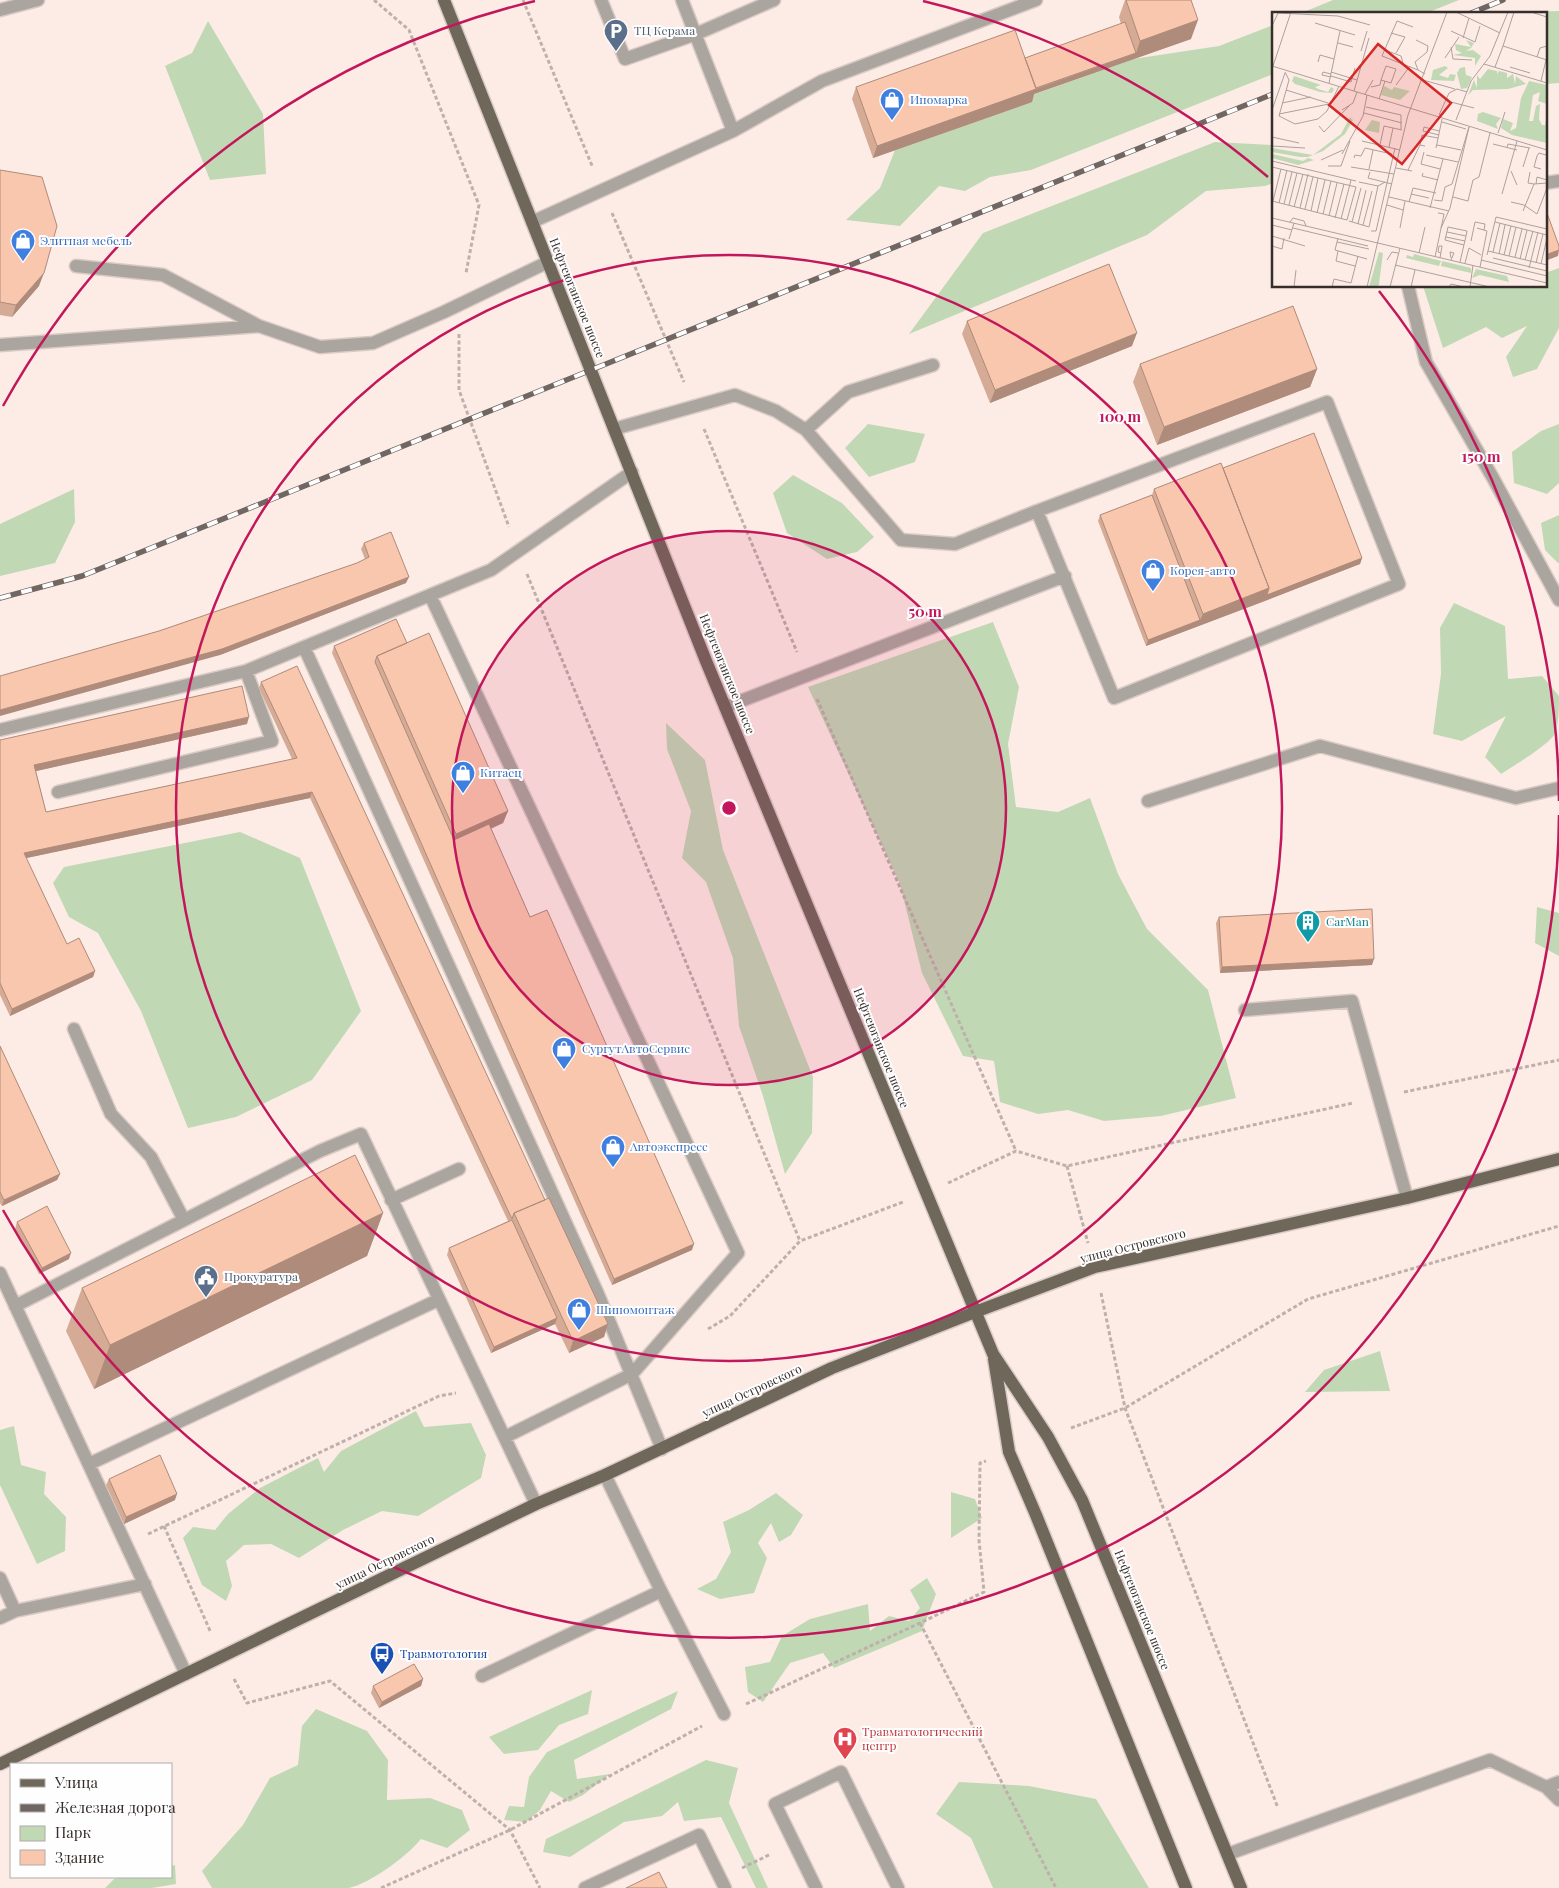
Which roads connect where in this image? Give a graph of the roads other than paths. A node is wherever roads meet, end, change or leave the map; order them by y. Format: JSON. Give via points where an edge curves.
{"nodes":[{"id":1,"x":38,"y":0,"type":"edge"},
{"id":2,"x":444,"y":0,"type":"edge"},
{"id":3,"x":600,"y":0,"type":"edge"},
{"id":4,"x":682,"y":0,"type":"edge"},
{"id":5,"x":774,"y":0,"type":"edge"},
{"id":6,"x":1036,"y":0,"type":"edge"},
{"id":7,"x":21,"y":1,"type":"edge"},
{"id":8,"x":0,"y":10,"type":"edge"},
{"id":9,"x":696,"y":34,"type":"junction"},
{"id":10,"x":733,"y":131,"type":"junction"},
{"id":11,"x":1559,"y":181,"type":"edge"},
{"id":12,"x":1546,"y":183,"type":"edge"},
{"id":13,"x":532,"y":222,"type":"junction"},
{"id":14,"x":548,"y":262,"type":"junction"},
{"id":15,"x":76,"y":266,"type":"dead end"},
{"id":16,"x":1408,"y":288,"type":"edge"},
{"id":17,"x":258,"y":326,"type":"junction"},
{"id":18,"x":0,"y":344,"type":"edge"},
{"id":19,"x":933,"y":365,"type":"dead end"},
{"id":20,"x":614,"y":429,"type":"junction"},
{"id":21,"x":806,"y":430,"type":"junction"},
{"id":22,"x":632,"y":472,"type":"junction"},
{"id":23,"x":1037,"y":511,"type":"junction"},
{"id":24,"x":1065,"y":576,"type":"junction"},
{"id":25,"x":430,"y":595,"type":"junction"},
{"id":26,"x":1559,"y":600,"type":"edge"},
{"id":27,"x":304,"y":647,"type":"junction"},
{"id":28,"x":246,"y":671,"type":"junction"},
{"id":29,"x":725,"y":707,"type":"junction"},
{"id":30,"x":0,"y":730,"type":"edge"},
{"id":31,"x":1559,"y":788,"type":"edge"},
{"id":32,"x":58,"y":792,"type":"dead end"},
{"id":33,"x":1148,"y":801,"type":"dead end"},
{"id":34,"x":1245,"y":1010,"type":"dead end"},
{"id":35,"x":74,"y":1029,"type":"dead end"},
{"id":36,"x":1559,"y":1159,"type":"edge"},
{"id":37,"x":459,"y":1169,"type":"dead end"},
{"id":38,"x":1407,"y":1198,"type":"junction"},
{"id":39,"x":391,"y":1200,"type":"junction"},
{"id":40,"x":184,"y":1220,"type":"junction"},
{"id":41,"x":0,"y":1273,"type":"edge"},
{"id":42,"x":438,"y":1300,"type":"junction"},
{"id":43,"x":15,"y":1306,"type":"junction"},
{"id":44,"x":975,"y":1312,"type":"junction"},
{"id":45,"x":993,"y":1354,"type":"junction"},
{"id":46,"x":632,"y":1374,"type":"junction"},
{"id":47,"x":505,"y":1437,"type":"junction"},
{"id":48,"x":662,"y":1449,"type":"junction"},
{"id":49,"x":89,"y":1464,"type":"junction"},
{"id":50,"x":605,"y":1475,"type":"junction"},
{"id":51,"x":536,"y":1504,"type":"junction"},
{"id":52,"x":0,"y":1578,"type":"edge"},
{"id":53,"x":145,"y":1584,"type":"junction"},
{"id":54,"x":660,"y":1591,"type":"junction"},
{"id":55,"x":15,"y":1611,"type":"junction"},
{"id":56,"x":0,"y":1618,"type":"edge"},
{"id":57,"x":186,"y":1674,"type":"junction"},
{"id":58,"x":482,"y":1676,"type":"dead end"},
{"id":59,"x":724,"y":1714,"type":"dead end"},
{"id":60,"x":0,"y":1764,"type":"edge"},
{"id":61,"x":1559,"y":1782,"type":"edge"},
{"id":62,"x":1546,"y":1787,"type":"junction"},
{"id":63,"x":1559,"y":1800,"type":"edge"},
{"id":64,"x":1228,"y":1854,"type":"junction"},
{"id":65,"x":723,"y":1883,"type":"edge"},
{"id":66,"x":585,"y":1888,"type":"edge"},
{"id":67,"x":816,"y":1888,"type":"edge"},
{"id":68,"x":898,"y":1888,"type":"edge"},
{"id":69,"x":1186,"y":1888,"type":"edge"},
{"id":70,"x":1241,"y":1888,"type":"edge"}],
"edges":[{"from":1,"to":7,"type":"lane"},
{"from":2,"to":13,"type":"main road","name":"Нефтеюганское шоссе"},
{"from":3,"to":9,"type":"lane","via":[[625,59]]},
{"from":4,"to":9,"type":"lane"},
{"from":5,"to":9,"type":"lane"},
{"from":6,"to":10,"type":"lane","via":[[822,82]]},
{"from":7,"to":8,"type":"lane"},
{"from":9,"to":10,"type":"lane"},
{"from":10,"to":13,"type":"lane"},
{"from":11,"to":12,"type":"lane"},
{"from":13,"to":14,"type":"main road","name":"Нефтеюганское шоссе"},
{"from":14,"to":17,"type":"lane","via":[[373,343],[320,347]]},
{"from":14,"to":20,"type":"main road","name":"Нефтеюганское шоссе"},
{"from":15,"to":17,"type":"lane","via":[[163,275]]},
{"from":16,"to":26,"type":"lane","via":[[1426,362]]},
{"from":17,"to":18,"type":"lane"},
{"from":19,"to":21,"type":"lane","via":[[848,392]]},
{"from":20,"to":21,"type":"lane","via":[[735,395],[776,411]]},
{"from":20,"to":22,"type":"main road","name":"Нефтеюганское шоссе"},
{"from":21,"to":23,"type":"lane","via":[[901,540],[954,544]]},
{"from":22,"to":25,"type":"lane","via":[[491,570]]},
{"from":22,"to":29,"type":"main road","name":"Нефтеюганское шоссе"},
{"from":23,"to":24,"type":"lane"},
{"from":23,"to":24,"type":"lane","via":[[1327,402],[1399,584],[1114,698]]},
{"from":24,"to":29,"type":"lane"},
{"from":25,"to":27,"type":"lane"},
{"from":25,"to":46,"type":"lane","via":[[738,1253]]},
{"from":27,"to":28,"type":"lane"},
{"from":27,"to":46,"type":"lane"},
{"from":28,"to":30,"type":"lane"},
{"from":28,"to":32,"type":"lane","via":[[272,741]]},
{"from":29,"to":44,"type":"main road","name":"Нефтеюганское шоссе"},
{"from":31,"to":33,"type":"lane","via":[[1516,798],[1320,746]]},
{"from":34,"to":38,"type":"lane","via":[[1352,1001]]},
{"from":35,"to":40,"type":"lane","via":[[111,1114],[151,1157]]},
{"from":36,"to":38,"type":"main road","name":"улица Островского"},
{"from":37,"to":39,"type":"lane"},
{"from":38,"to":44,"type":"main road","name":"улица Островского","via":[[1095,1267]]},
{"from":39,"to":40,"type":"lane","via":[[361,1134],[320,1151]]},
{"from":39,"to":42,"type":"lane"},
{"from":40,"to":43,"type":"lane"},
{"from":41,"to":43,"type":"lane"},
{"from":42,"to":47,"type":"lane"},
{"from":42,"to":49,"type":"lane"},
{"from":43,"to":49,"type":"lane"},
{"from":44,"to":45,"type":"main road","name":"Нефтеюганское шоссе"},
{"from":44,"to":48,"type":"main road","name":"улица Островского","via":[[832,1368]]},
{"from":45,"to":64,"type":"main road","name":"Нефтеюганское шоссе","via":[[1048,1437],[1082,1500]]},
{"from":45,"to":69,"type":"main road","name":"Нефтеюганское шоссе","via":[[1009,1452]]},
{"from":46,"to":47,"type":"lane"},
{"from":46,"to":48,"type":"lane"},
{"from":47,"to":51,"type":"lane"},
{"from":48,"to":50,"type":"main road","name":"улица Островского"},
{"from":49,"to":53,"type":"lane"},
{"from":50,"to":51,"type":"main road","name":"улица Островского"},
{"from":50,"to":54,"type":"lane"},
{"from":51,"to":57,"type":"main road","name":"улица Островского"},
{"from":52,"to":55,"type":"lane"},
{"from":53,"to":55,"type":"lane"},
{"from":53,"to":57,"type":"lane"},
{"from":54,"to":58,"type":"lane"},
{"from":54,"to":59,"type":"lane"},
{"from":55,"to":56,"type":"lane"},
{"from":57,"to":60,"type":"main road","name":"улица Островского"},
{"from":61,"to":62,"type":"lane"},
{"from":62,"to":63,"type":"lane"},
{"from":62,"to":64,"type":"lane","via":[[1490,1760]]},
{"from":64,"to":70,"type":"main road","name":"Нефтеюганское шоссе"},
{"from":65,"to":66,"type":"lane","via":[[698,1835]]},
{"from":67,"to":68,"type":"lane","via":[[775,1804],[841,1772]]}]}
